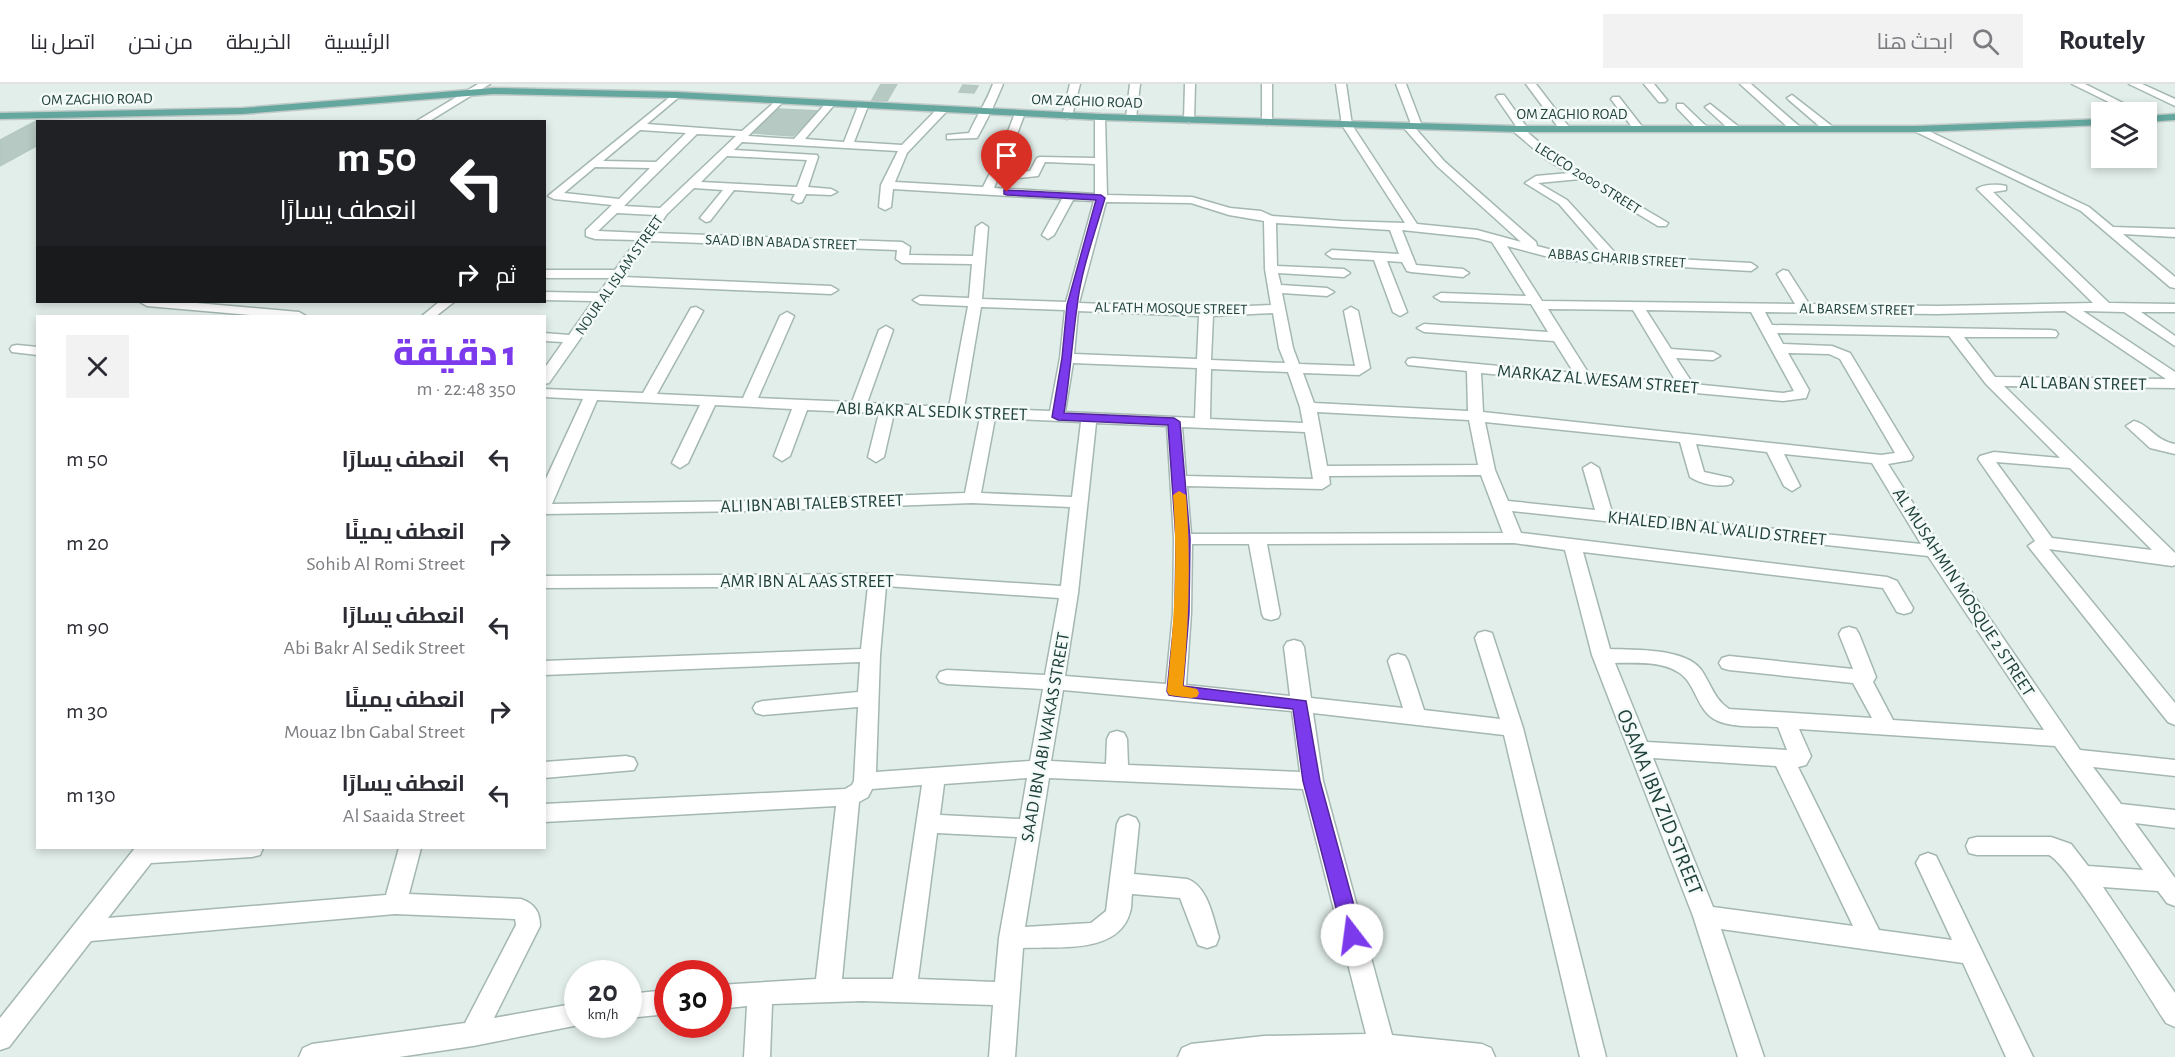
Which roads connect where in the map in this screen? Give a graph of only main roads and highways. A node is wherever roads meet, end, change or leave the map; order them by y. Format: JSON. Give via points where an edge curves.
{"nodes":[{"id":1,"x":0,"y":116,"type":"edge"},
{"id":2,"x":2175,"y":117,"type":"edge"},
{"id":3,"x":2157,"y":118,"type":"edge"},
{"id":4,"x":2091,"y":123,"type":"edge"}],
"edges":[{"from":1,"to":4,"type":"main road","name":"OM ZAGHIO ROAD","via":[[242,111],[469,93],[676,95],[1067,116],[1520,129],[1918,129]]},
{"from":2,"to":3,"type":"main road"}]}
